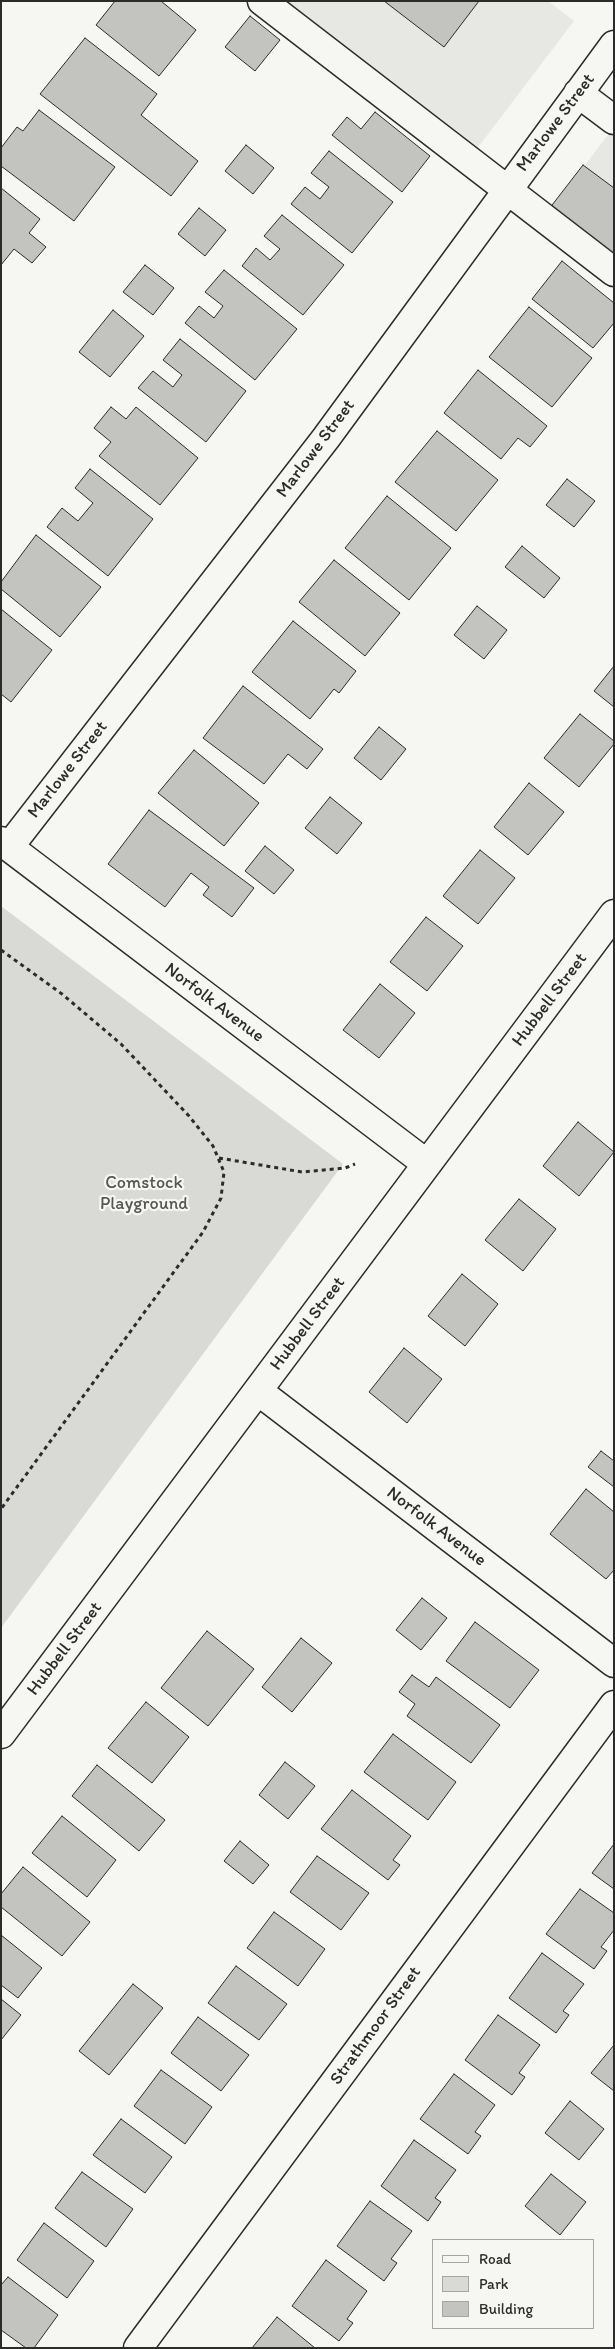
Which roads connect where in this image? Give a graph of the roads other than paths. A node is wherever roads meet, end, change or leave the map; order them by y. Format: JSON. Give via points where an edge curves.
{"nodes":[{"id":1,"x":262,"y":1,"type":"edge"},
{"id":2,"x":614,"y":45,"type":"edge"},
{"id":3,"x":578,"y":92,"type":"junction"},
{"id":4,"x":614,"y":120,"type":"edge"},
{"id":5,"x":505,"y":190,"type":"junction"},
{"id":6,"x":614,"y":272,"type":"edge"},
{"id":7,"x":5,"y":844,"type":"edge"},
{"id":8,"x":614,"y":914,"type":"edge"},
{"id":9,"x":427,"y":1164,"type":"junction"},
{"id":10,"x":258,"y":1391,"type":"junction"},
{"id":11,"x":614,"y":1663,"type":"edge"},
{"id":12,"x":614,"y":1705,"type":"edge"},
{"id":13,"x":1,"y":1734,"type":"edge"},
{"id":14,"x":138,"y":2348,"type":"edge"}],
"edges":[{"from":1,"to":5,"type":"street"},
{"from":2,"to":3,"type":"street","name":"Marlowe Street"},
{"from":3,"to":4,"type":"street"},
{"from":3,"to":5,"type":"street","name":"Marlowe Street"},
{"from":5,"to":6,"type":"street"},
{"from":5,"to":7,"type":"street","name":"Marlowe Street","via":[[326,438]]},
{"from":7,"to":9,"type":"street","name":"Norfolk Avenue"},
{"from":8,"to":9,"type":"street","name":"Hubbell Street"},
{"from":9,"to":10,"type":"street","name":"Hubbell Street"},
{"from":10,"to":11,"type":"street","name":"Norfolk Avenue"},
{"from":10,"to":13,"type":"street","name":"Hubbell Street"},
{"from":12,"to":14,"type":"street","name":"Strathmoor Street"}]}
